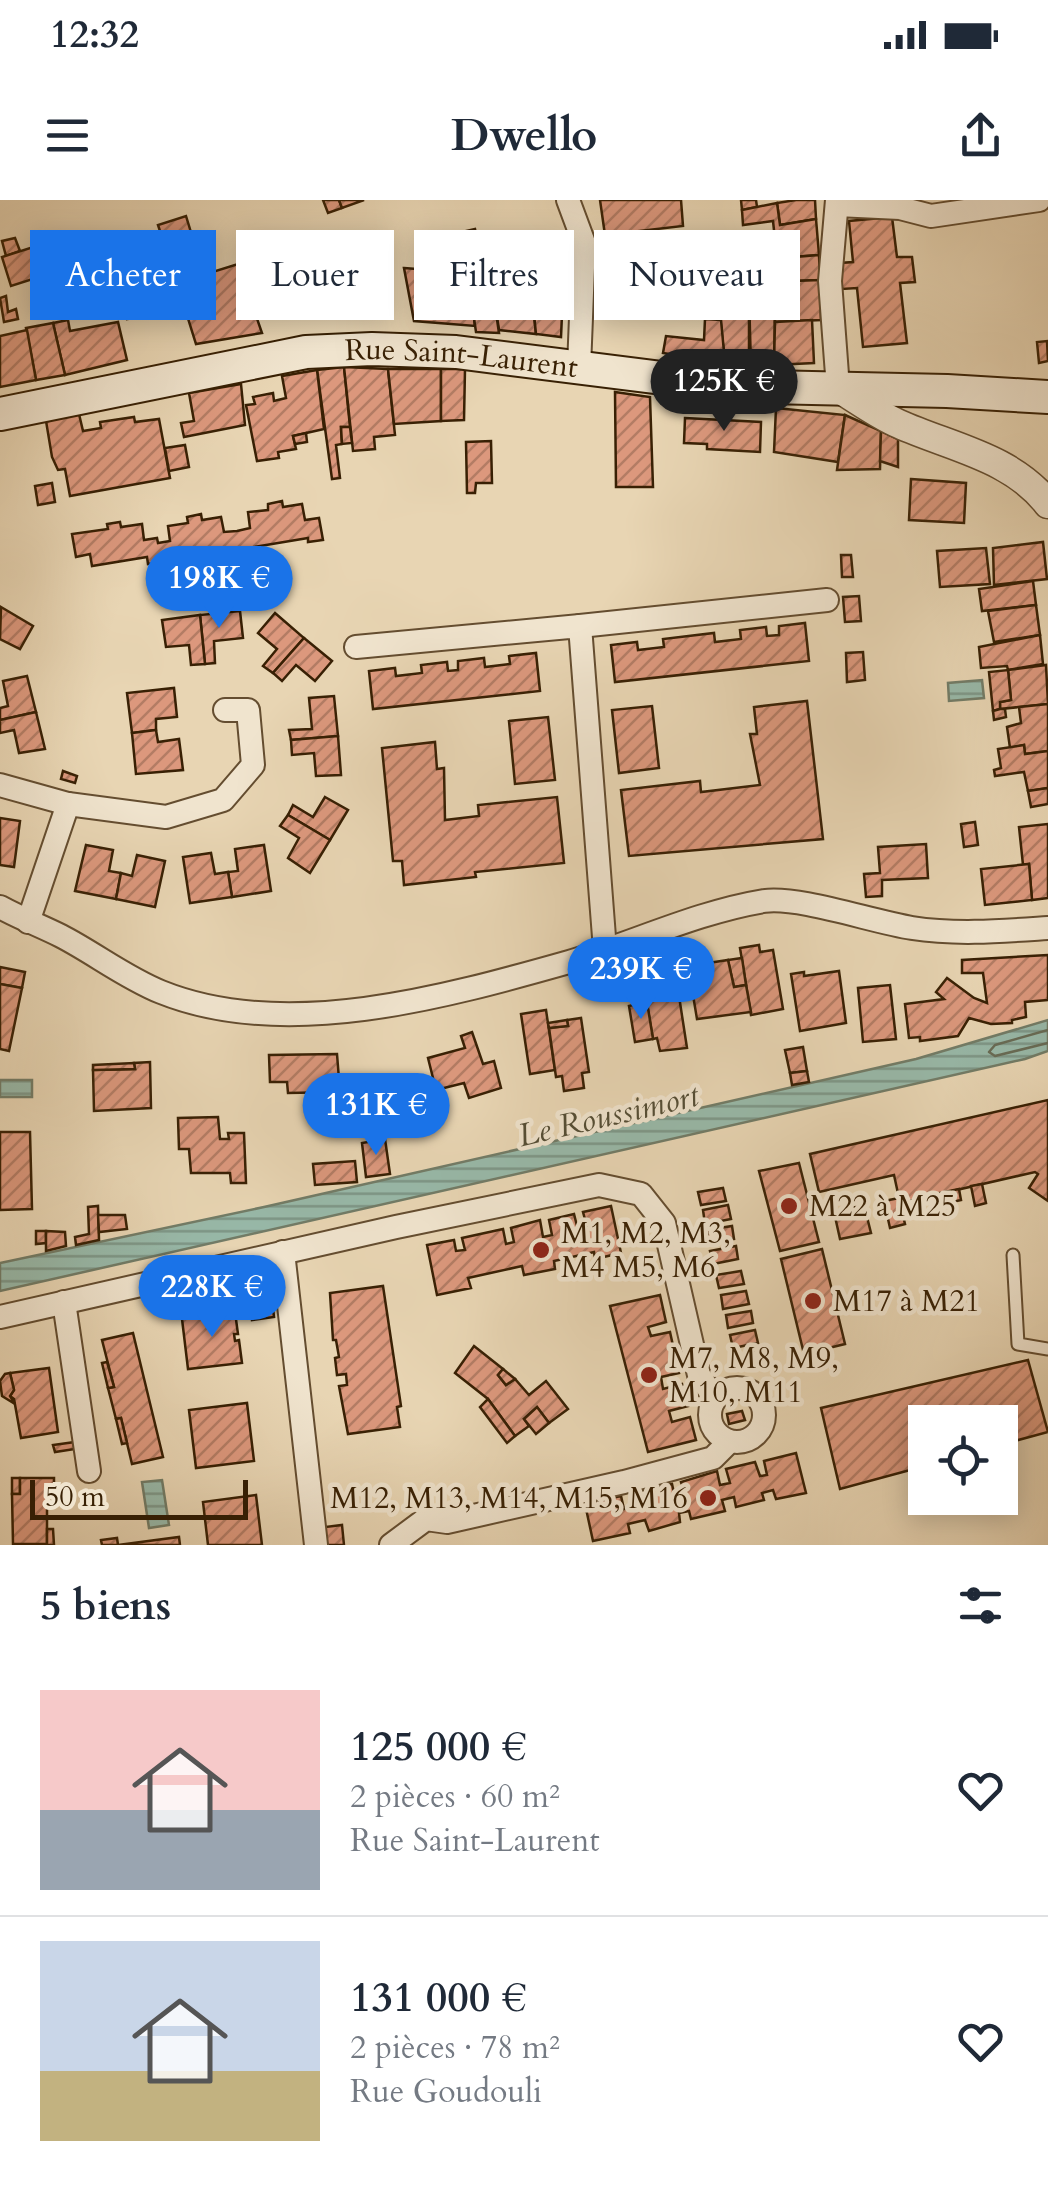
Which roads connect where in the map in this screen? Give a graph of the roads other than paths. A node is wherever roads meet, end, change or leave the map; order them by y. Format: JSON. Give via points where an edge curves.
{"nodes":[{"id":1,"x":568,"y":200,"type":"edge"},
{"id":2,"x":1039,"y":200,"type":"edge"},
{"id":3,"x":837,"y":202,"type":"edge"},
{"id":4,"x":579,"y":367,"type":"junction"},
{"id":5,"x":838,"y":388,"type":"junction"},
{"id":6,"x":1048,"y":397,"type":"edge"},
{"id":7,"x":0,"y":414,"type":"edge"},
{"id":8,"x":1048,"y":504,"type":"edge"},
{"id":9,"x":826,"y":600,"type":"dead end"},
{"id":10,"x":580,"y":626,"type":"junction"},
{"id":11,"x":356,"y":647,"type":"dead end"},
{"id":12,"x":225,"y":710,"type":"dead end"},
{"id":13,"x":0,"y":784,"type":"edge"},
{"id":14,"x":68,"y":804,"type":"junction"},
{"id":15,"x":0,"y":907,"type":"edge"},
{"id":16,"x":28,"y":922,"type":"junction"},
{"id":17,"x":1048,"y":928,"type":"edge"},
{"id":18,"x":604,"y":950,"type":"junction"},
{"id":19,"x":283,"y":1252,"type":"junction"},
{"id":20,"x":1013,"y":1255,"type":"dead end"},
{"id":21,"x":64,"y":1302,"type":"junction"},
{"id":22,"x":0,"y":1316,"type":"edge"},
{"id":23,"x":1048,"y":1350,"type":"edge"},
{"id":24,"x":716,"y":1398,"type":"junction"},
{"id":25,"x":729,"y":1442,"type":"junction"},
{"id":26,"x":89,"y":1471,"type":"dead end"},
{"id":27,"x":316,"y":1545,"type":"edge"},
{"id":28,"x":391,"y":1545,"type":"edge"}],
"edges":[{"from":1,"to":4,"type":"street","via":[[584,243]]},
{"from":2,"to":3,"type":"street","via":[[931,216]]},
{"from":3,"to":5,"type":"street","via":[[830,281]]},
{"from":4,"to":5,"type":"main road","name":"Rue Saint-Laurent","via":[[686,381]]},
{"from":4,"to":7,"type":"main road","name":"Rue Saint-Laurent","via":[[456,352],[306,352]]},
{"from":5,"to":6,"type":"main road","name":"Rue Saint-Laurent"},
{"from":5,"to":8,"type":"street","via":[[896,423],[1020,477]]},
{"from":9,"to":10,"type":"street"},
{"from":10,"to":11,"type":"street"},
{"from":10,"to":18,"type":"street"},
{"from":12,"to":14,"type":"street","via":[[248,710],[253,766],[223,800],[166,816]]},
{"from":13,"to":14,"type":"street"},
{"from":14,"to":16,"type":"street"},
{"from":15,"to":16,"type":"street"},
{"from":16,"to":18,"type":"street","via":[[160,992],[277,1016],[408,1002]]},
{"from":17,"to":18,"type":"street","via":[[914,928],[769,900]]},
{"from":19,"to":21,"type":"street"},
{"from":19,"to":24,"type":"street","via":[[599,1185],[641,1194],[664,1223],[700,1375]]},
{"from":19,"to":27,"type":"street"},
{"from":20,"to":23,"type":"lane","via":[[1018,1344]]},
{"from":21,"to":22,"type":"street"},
{"from":21,"to":26,"type":"street"},
{"from":24,"to":25,"type":"street","via":[[711,1424]]},
{"from":24,"to":25,"type":"street","via":[[730,1389],[748,1390],[765,1412],[754,1437]]},
{"from":25,"to":28,"type":"street","via":[[712,1458],[624,1482],[447,1522],[426,1519]]}]}
